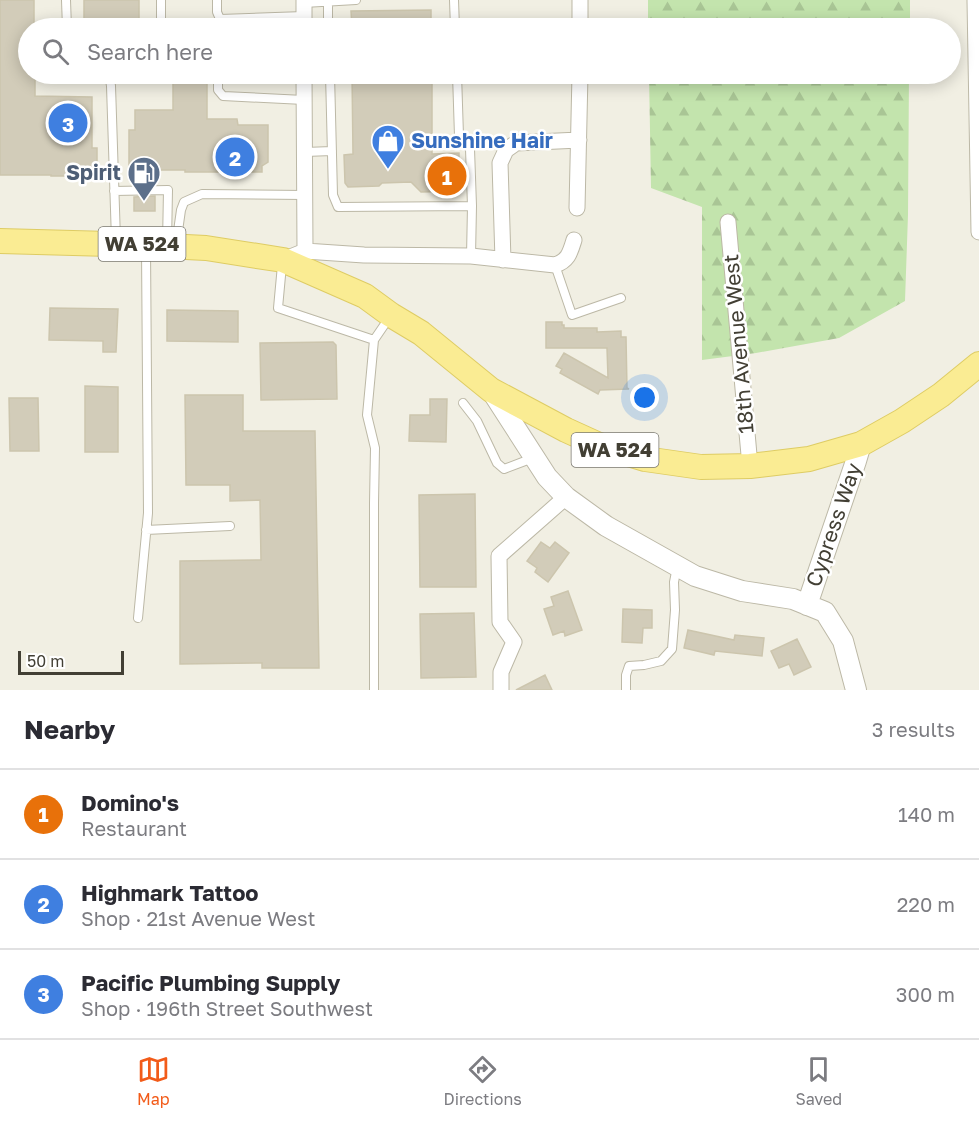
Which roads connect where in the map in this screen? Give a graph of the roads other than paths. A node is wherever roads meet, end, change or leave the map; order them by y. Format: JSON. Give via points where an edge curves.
{"nodes":[{"id":1,"x":66,"y":0,"type":"edge"},
{"id":2,"x":161,"y":0,"type":"edge"},
{"id":3,"x":217,"y":0,"type":"edge"},
{"id":4,"x":328,"y":0,"type":"edge"},
{"id":5,"x":356,"y":0,"type":"edge"},
{"id":6,"x":454,"y":0,"type":"edge"},
{"id":7,"x":580,"y":0,"type":"edge"},
{"id":8,"x":975,"y":0,"type":"edge"},
{"id":9,"x":304,"y":12,"type":"edge"},
{"id":10,"x":67,"y":18,"type":"edge"},
{"id":11,"x":161,"y":18,"type":"edge"},
{"id":12,"x":220,"y":18,"type":"edge"},
{"id":13,"x":232,"y":18,"type":"edge"},
{"id":14,"x":328,"y":18,"type":"edge"},
{"id":15,"x":455,"y":18,"type":"edge"},
{"id":16,"x":580,"y":18,"type":"edge"},
{"id":17,"x":111,"y":84,"type":"edge"},
{"id":18,"x":218,"y":84,"type":"edge"},
{"id":19,"x":304,"y":84,"type":"edge"},
{"id":20,"x":330,"y":84,"type":"edge"},
{"id":21,"x":457,"y":84,"type":"edge"},
{"id":22,"x":580,"y":84,"type":"edge"},
{"id":23,"x":304,"y":99,"type":"junction"},
{"id":24,"x":579,"y":140,"type":"junction"},
{"id":25,"x":332,"y":151,"type":"junction"},
{"id":26,"x":305,"y":152,"type":"junction"},
{"id":27,"x":114,"y":191,"type":"junction"},
{"id":28,"x":305,"y":195,"type":"junction"},
{"id":29,"x":472,"y":206,"type":"junction"},
{"id":30,"x":578,"y":208,"type":"dead end"},
{"id":31,"x":728,"y":222,"type":"dead end"},
{"id":32,"x":979,"y":232,"type":"edge"},
{"id":33,"x":574,"y":240,"type":"dead end"},
{"id":34,"x":0,"y":241,"type":"edge"},
{"id":35,"x":116,"y":244,"type":"junction"},
{"id":36,"x":163,"y":245,"type":"junction"},
{"id":37,"x":305,"y":251,"type":"junction"},
{"id":38,"x":471,"y":256,"type":"junction"},
{"id":39,"x":283,"y":260,"type":"junction"},
{"id":40,"x":503,"y":260,"type":"junction"},
{"id":41,"x":555,"y":265,"type":"junction"},
{"id":42,"x":621,"y":298,"type":"dead end"},
{"id":43,"x":391,"y":315,"type":"junction"},
{"id":44,"x":374,"y":340,"type":"junction"},
{"id":45,"x":979,"y":364,"type":"edge"},
{"id":46,"x":491,"y":390,"type":"junction"},
{"id":47,"x":463,"y":403,"type":"dead end"},
{"id":48,"x":861,"y":444,"type":"junction"},
{"id":49,"x":534,"y":457,"type":"junction"},
{"id":50,"x":750,"y":466,"type":"junction"},
{"id":51,"x":566,"y":497,"type":"junction"},
{"id":52,"x":230,"y":526,"type":"dead end"},
{"id":53,"x":146,"y":530,"type":"junction"},
{"id":54,"x":677,"y":566,"type":"junction"},
{"id":55,"x":816,"y":609,"type":"junction"},
{"id":56,"x":138,"y":618,"type":"dead end"},
{"id":57,"x":374,"y":690,"type":"edge"},
{"id":58,"x":501,"y":690,"type":"edge"},
{"id":59,"x":626,"y":690,"type":"edge"},
{"id":60,"x":856,"y":690,"type":"edge"}],
"edges":[{"from":1,"to":10,"type":"lane"},
{"from":2,"to":11,"type":"lane"},
{"from":3,"to":12,"type":"lane"},
{"from":4,"to":5,"type":"lane"},
{"from":4,"to":9,"type":"lane"},
{"from":4,"to":14,"type":"lane"},
{"from":6,"to":15,"type":"lane"},
{"from":7,"to":16,"type":"street"},
{"from":8,"to":32,"type":"street"},
{"from":9,"to":13,"type":"lane"},
{"from":17,"to":27,"type":"lane"},
{"from":18,"to":23,"type":"lane","via":[[223,96]]},
{"from":19,"to":23,"type":"street"},
{"from":20,"to":25,"type":"lane"},
{"from":21,"to":29,"type":"lane","via":[[459,136],[470,149]]},
{"from":22,"to":24,"type":"street"},
{"from":23,"to":26,"type":"street"},
{"from":24,"to":30,"type":"street"},
{"from":24,"to":40,"type":"street","via":[[516,143],[506,150],[500,163]]},
{"from":25,"to":26,"type":"lane"},
{"from":25,"to":29,"type":"lane","via":[[333,195],[338,207]]},
{"from":26,"to":28,"type":"street"},
{"from":27,"to":35,"type":"lane"},
{"from":27,"to":36,"type":"lane","via":[[168,190]]},
{"from":28,"to":36,"type":"lane","via":[[201,194],[184,202]]},
{"from":28,"to":37,"type":"street"},
{"from":29,"to":38,"type":"lane"},
{"from":31,"to":50,"type":"street","name":"18th Avenue West"},
{"from":33,"to":41,"type":"street","via":[[571,252]]},
{"from":34,"to":35,"type":"main road","number":"WA 524"},
{"from":35,"to":36,"type":"main road","number":"WA 524"},
{"from":36,"to":39,"type":"main road","number":"WA 524"},
{"from":36,"to":53,"type":"lane"},
{"from":37,"to":38,"type":"street"},
{"from":37,"to":39,"type":"street"},
{"from":38,"to":40,"type":"street"},
{"from":39,"to":43,"type":"main road","number":"WA 524","via":[[365,296]]},
{"from":39,"to":44,"type":"lane","via":[[278,308]]},
{"from":40,"to":41,"type":"street"},
{"from":41,"to":42,"type":"lane","via":[[572,315]]},
{"from":43,"to":44,"type":"lane"},
{"from":43,"to":46,"type":"main road","number":"WA 524","via":[[421,333]]},
{"from":44,"to":57,"type":"lane","via":[[367,415],[375,448]]},
{"from":45,"to":48,"type":"main road","number":"WA 524","via":[[941,395]]},
{"from":46,"to":49,"type":"street"},
{"from":46,"to":50,"type":"main road","number":"WA 524","via":[[599,445],[645,459],[701,467]]},
{"from":47,"to":49,"type":"lane","via":[[504,469]]},
{"from":48,"to":50,"type":"main road","number":"WA 524","via":[[809,459]]},
{"from":48,"to":55,"type":"street","name":"Cypress Way"},
{"from":49,"to":51,"type":"street"},
{"from":51,"to":54,"type":"street","via":[[606,526]]},
{"from":51,"to":58,"type":"street","via":[[499,556],[500,622],[514,642],[501,672]]},
{"from":52,"to":53,"type":"lane"},
{"from":53,"to":56,"type":"lane"},
{"from":54,"to":55,"type":"street","via":[[742,591],[794,599]]},
{"from":54,"to":59,"type":"lane","via":[[672,649],[661,661],[629,666]]},
{"from":55,"to":60,"type":"street","name":"Cypress Way","via":[[843,641]]}]}
